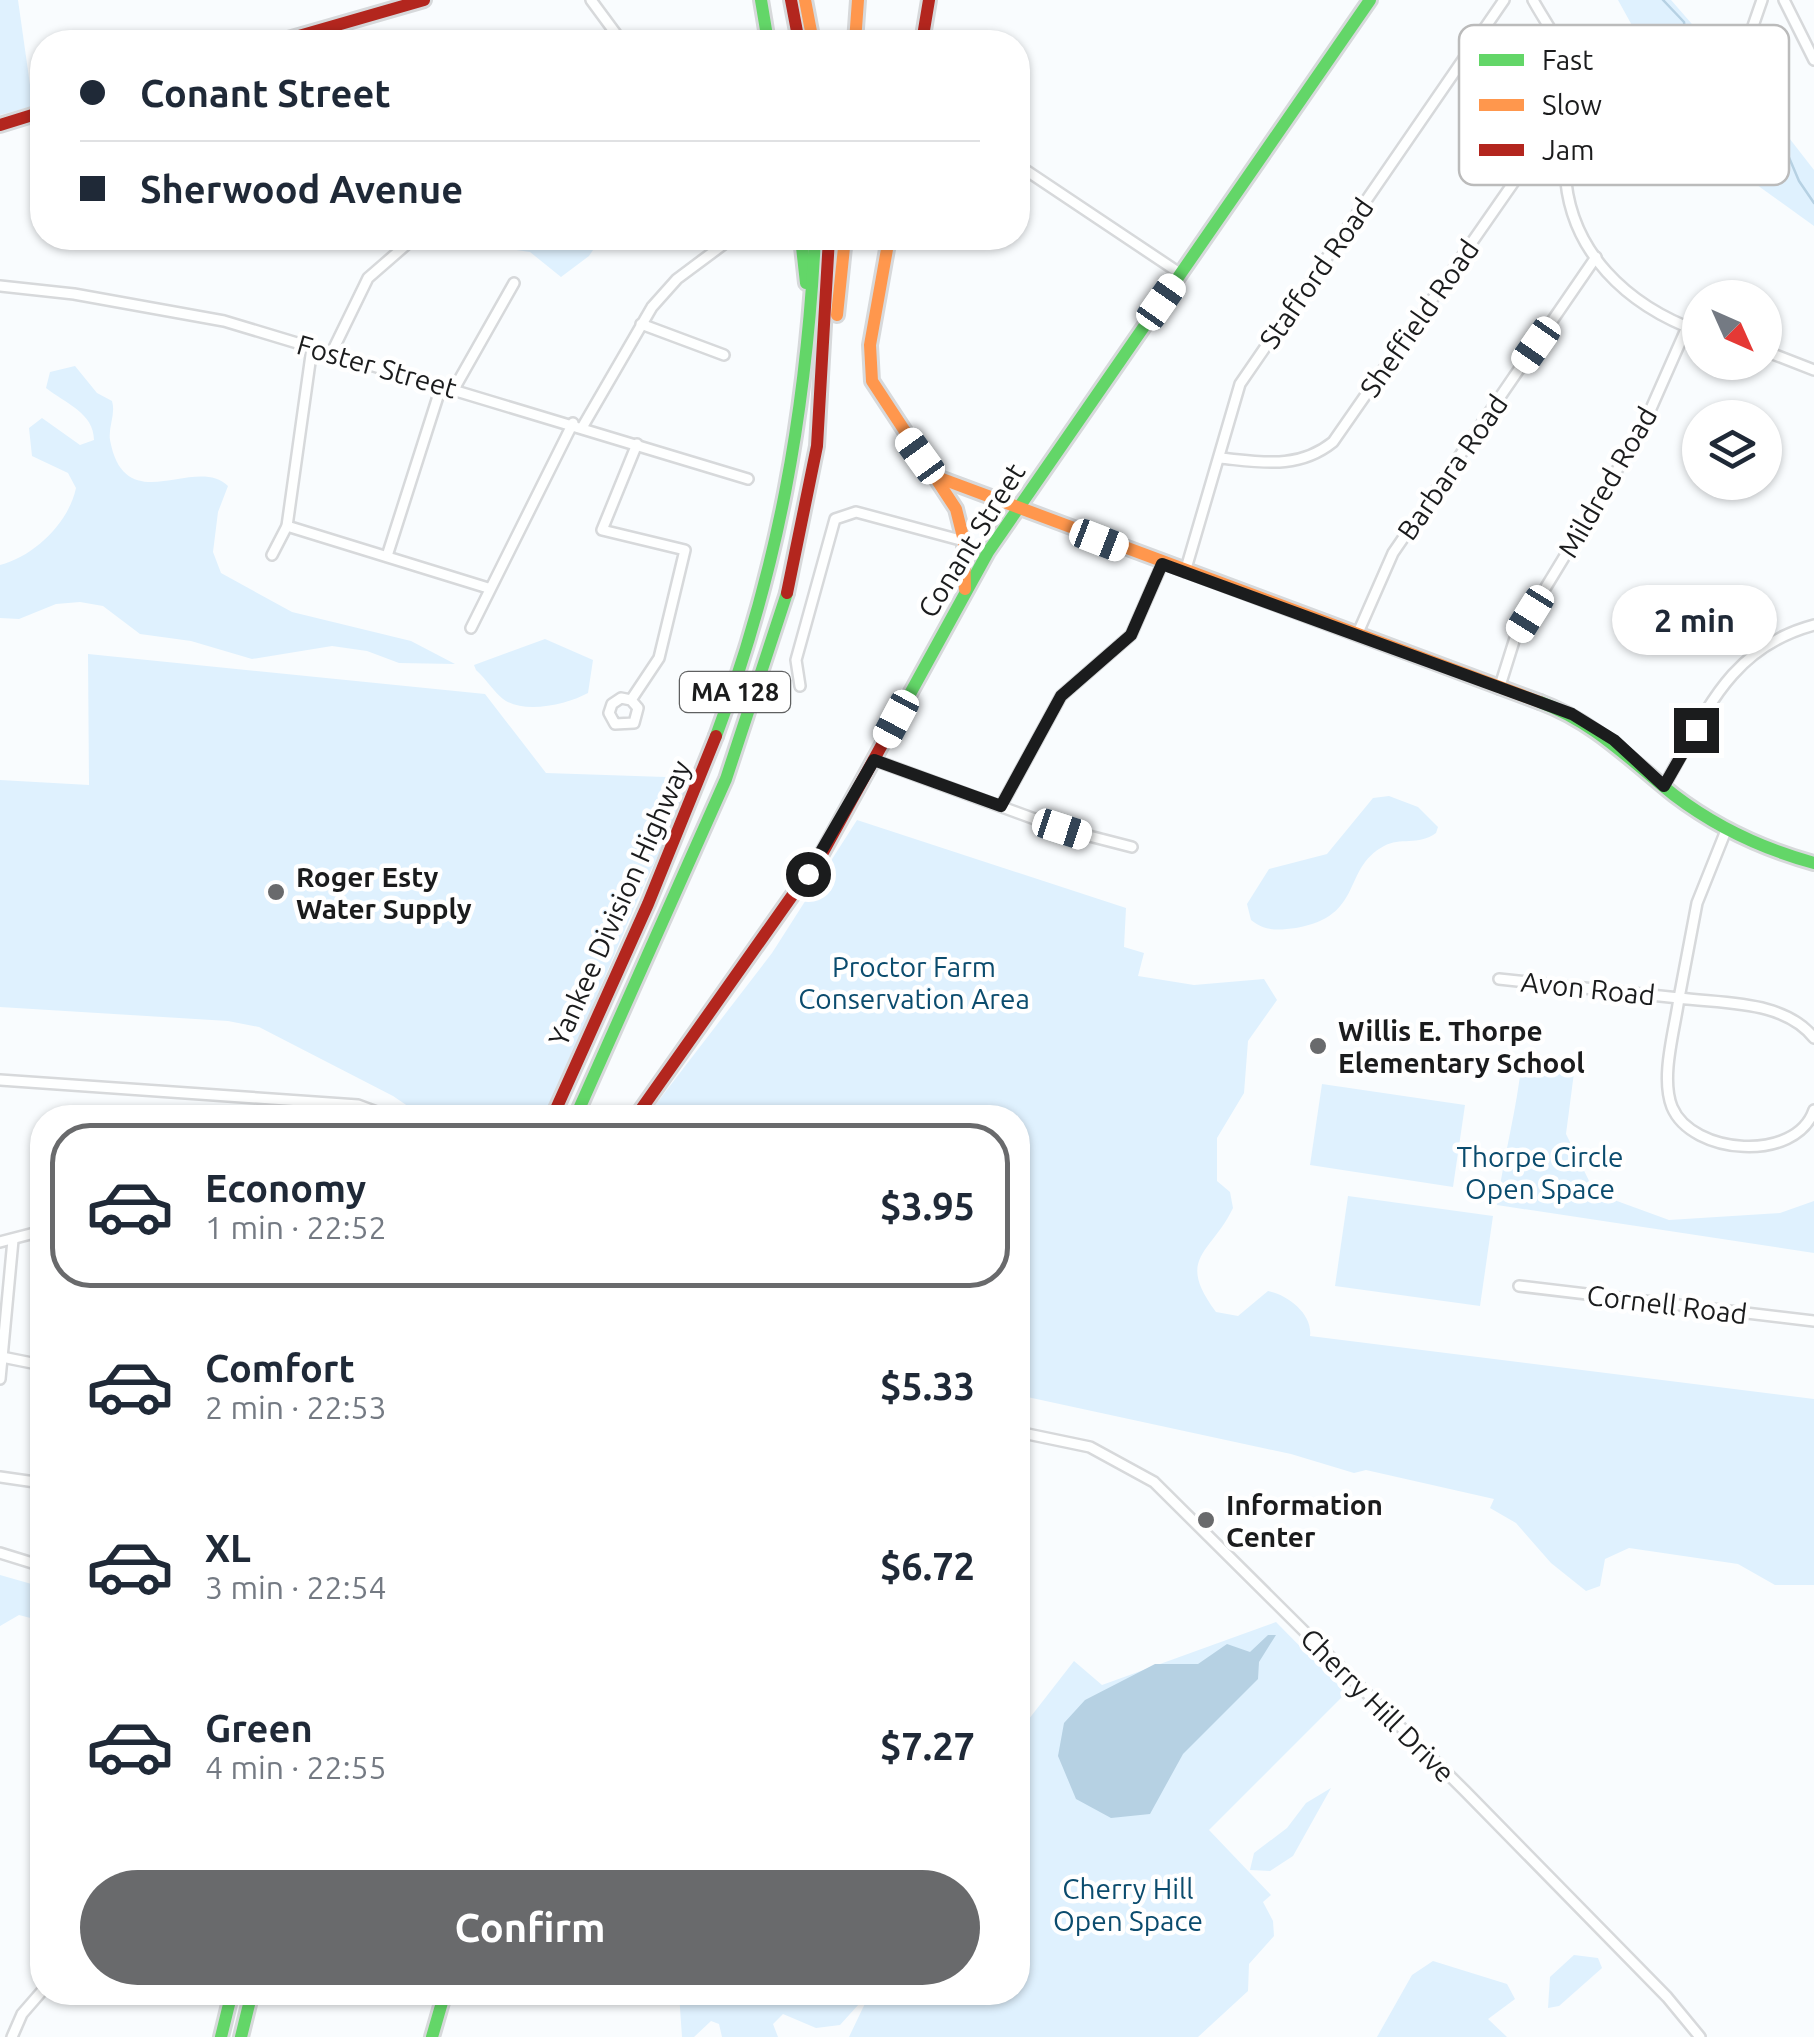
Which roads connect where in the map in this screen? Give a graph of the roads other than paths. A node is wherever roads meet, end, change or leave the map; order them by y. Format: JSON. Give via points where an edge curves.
{"nodes":[{"id":1,"x":424,"y":0,"type":"edge"},
{"id":2,"x":591,"y":0,"type":"edge"},
{"id":3,"x":791,"y":0,"type":"edge"},
{"id":4,"x":805,"y":0,"type":"edge"},
{"id":5,"x":858,"y":0,"type":"edge"},
{"id":6,"x":929,"y":0,"type":"edge"},
{"id":7,"x":1370,"y":0,"type":"edge"},
{"id":8,"x":1504,"y":0,"type":"edge"},
{"id":9,"x":1534,"y":0,"type":"edge"},
{"id":10,"x":1762,"y":0,"type":"edge"},
{"id":11,"x":1784,"y":0,"type":"edge"},
{"id":12,"x":760,"y":1,"type":"edge"},
{"id":13,"x":1487,"y":25,"type":"edge"},
{"id":14,"x":1547,"y":25,"type":"edge"},
{"id":15,"x":1753,"y":25,"type":"edge"},
{"id":16,"x":320,"y":30,"type":"edge"},
{"id":17,"x":613,"y":30,"type":"edge"},
{"id":18,"x":766,"y":30,"type":"edge"},
{"id":19,"x":796,"y":30,"type":"edge"},
{"id":20,"x":811,"y":30,"type":"edge"},
{"id":21,"x":856,"y":30,"type":"edge"},
{"id":22,"x":924,"y":30,"type":"edge"},
{"id":23,"x":1814,"y":60,"type":"edge"},
{"id":24,"x":1459,"y":65,"type":"edge"},
{"id":25,"x":30,"y":116,"type":"edge"},
{"id":26,"x":0,"y":125,"type":"edge"},
{"id":27,"x":1030,"y":173,"type":"edge"},
{"id":28,"x":1512,"y":185,"type":"edge"},
{"id":29,"x":1567,"y":185,"type":"edge"},
{"id":30,"x":400,"y":250,"type":"edge"},
{"id":31,"x":716,"y":250,"type":"edge"},
{"id":32,"x":803,"y":250,"type":"edge"},
{"id":33,"x":815,"y":250,"type":"edge"},
{"id":34,"x":828,"y":250,"type":"edge"},
{"id":35,"x":843,"y":250,"type":"edge"},
{"id":36,"x":886,"y":250,"type":"edge"},
{"id":37,"x":1596,"y":257,"type":"junction"},
{"id":38,"x":1181,"y":274,"type":"junction"},
{"id":39,"x":514,"y":283,"type":"dead end"},
{"id":40,"x":0,"y":286,"type":"edge"},
{"id":41,"x":642,"y":324,"type":"junction"},
{"id":42,"x":1682,"y":325,"type":"edge"},
{"id":43,"x":1682,"y":338,"type":"edge"},
{"id":44,"x":312,"y":348,"type":"junction"},
{"id":45,"x":332,"y":354,"type":"junction"},
{"id":46,"x":724,"y":355,"type":"dead end"},
{"id":47,"x":1782,"y":358,"type":"edge"},
{"id":48,"x":1814,"y":370,"type":"edge"},
{"id":49,"x":441,"y":387,"type":"junction"},
{"id":50,"x":454,"y":390,"type":"junction"},
{"id":51,"x":820,"y":423,"type":"junction"},
{"id":52,"x":578,"y":425,"type":"junction"},
{"id":53,"x":800,"y":440,"type":"junction"},
{"id":54,"x":637,"y":444,"type":"junction"},
{"id":55,"x":1220,"y":458,"type":"junction"},
{"id":56,"x":937,"y":477,"type":"junction"},
{"id":57,"x":748,"y":479,"type":"dead end"},
{"id":58,"x":1018,"y":509,"type":"junction"},
{"id":59,"x":287,"y":526,"type":"junction"},
{"id":60,"x":964,"y":541,"type":"junction"},
{"id":61,"x":272,"y":555,"type":"dead end"},
{"id":62,"x":387,"y":556,"type":"junction"},
{"id":63,"x":1162,"y":564,"type":"junction"},
{"id":64,"x":1185,"y":572,"type":"junction"},
{"id":65,"x":488,"y":588,"type":"junction"},
{"id":66,"x":966,"y":592,"type":"junction"},
{"id":67,"x":1814,"y":625,"type":"edge"},
{"id":68,"x":471,"y":628,"type":"dead end"},
{"id":69,"x":1357,"y":635,"type":"junction"},
{"id":70,"x":800,"y":686,"type":"dead end"},
{"id":71,"x":1499,"y":690,"type":"junction"},
{"id":72,"x":631,"y":700,"type":"dead end"},
{"id":73,"x":874,"y":760,"type":"junction"},
{"id":74,"x":1664,"y":786,"type":"junction"},
{"id":75,"x":1001,"y":806,"type":"junction"},
{"id":76,"x":1727,"y":828,"type":"junction"},
{"id":77,"x":1132,"y":848,"type":"dead end"},
{"id":78,"x":1814,"y":864,"type":"edge"},
{"id":79,"x":1499,"y":980,"type":"dead end"},
{"id":80,"x":1679,"y":998,"type":"junction"},
{"id":81,"x":1814,"y":1038,"type":"edge"},
{"id":82,"x":0,"y":1080,"type":"edge"},
{"id":83,"x":358,"y":1105,"type":"edge"},
{"id":84,"x":558,"y":1105,"type":"edge"},
{"id":85,"x":580,"y":1105,"type":"edge"},
{"id":86,"x":643,"y":1105,"type":"edge"},
{"id":87,"x":1814,"y":1110,"type":"edge"},
{"id":88,"x":30,"y":1235,"type":"edge"},
{"id":89,"x":13,"y":1240,"type":"junction"},
{"id":90,"x":0,"y":1242,"type":"edge"},
{"id":91,"x":1519,"y":1286,"type":"dead end"},
{"id":92,"x":1814,"y":1321,"type":"edge"},
{"id":93,"x":2,"y":1357,"type":"edge"},
{"id":94,"x":30,"y":1363,"type":"edge"},
{"id":95,"x":0,"y":1380,"type":"edge"},
{"id":96,"x":1030,"y":1434,"type":"edge"},
{"id":97,"x":0,"y":1477,"type":"edge"},
{"id":98,"x":30,"y":1481,"type":"edge"},
{"id":99,"x":0,"y":1554,"type":"edge"},
{"id":100,"x":30,"y":1563,"type":"edge"},
{"id":101,"x":30,"y":2005,"type":"edge"},
{"id":102,"x":229,"y":2005,"type":"edge"},
{"id":103,"x":249,"y":2005,"type":"edge"},
{"id":104,"x":441,"y":2005,"type":"edge"},
{"id":105,"x":12,"y":2037,"type":"edge"},
{"id":106,"x":221,"y":2037,"type":"edge"},
{"id":107,"x":241,"y":2037,"type":"edge"},
{"id":108,"x":432,"y":2037,"type":"edge"},
{"id":109,"x":1700,"y":2037,"type":"edge"}],
"edges":[{"from":1,"to":16,"type":"main road"},
{"from":2,"to":17,"type":"street"},
{"from":3,"to":19,"type":"main road"},
{"from":4,"to":20,"type":"main road"},
{"from":5,"to":21,"type":"main road"},
{"from":6,"to":22,"type":"main road"},
{"from":7,"to":38,"type":"main road","name":"Conant Street"},
{"from":8,"to":13,"type":"street","name":"Stafford Road"},
{"from":9,"to":14,"type":"street"},
{"from":10,"to":15,"type":"street"},
{"from":11,"to":23,"type":"street"},
{"from":12,"to":18,"type":"main road"},
{"from":24,"to":55,"type":"street","name":"Stafford Road","via":[[1240,384]]},
{"from":25,"to":26,"type":"main road"},
{"from":27,"to":38,"type":"street"},
{"from":28,"to":55,"type":"street","name":"Sheffield Road","via":[[1333,442],[1286,464]]},
{"from":29,"to":37,"type":"street"},
{"from":30,"to":45,"type":"street","via":[[368,278]]},
{"from":31,"to":41,"type":"street","via":[[677,280]]},
{"from":32,"to":53,"type":"main road","via":[[807,312]]},
{"from":33,"to":53,"type":"main road","name":"Yankee Division Highway","number":"MA 128"},
{"from":34,"to":51,"type":"main road","name":"Yankee Division Highway","number":"MA 128"},
{"from":35,"to":51,"type":"main road","via":[[831,378]]},
{"from":36,"to":56,"type":"main road","via":[[872,381]]},
{"from":37,"to":42,"type":"street","via":[[1643,307]]},
{"from":37,"to":69,"type":"street","name":"Barbara Road","via":[[1393,553]]},
{"from":38,"to":58,"type":"main road","name":"Conant Street"},
{"from":39,"to":50,"type":"street"},
{"from":40,"to":44,"type":"street","name":"Foster Street","via":[[212,319]]},
{"from":41,"to":46,"type":"street"},
{"from":41,"to":52,"type":"street"},
{"from":43,"to":71,"type":"street","name":"Mildred Road","via":[[1642,429],[1515,638]]},
{"from":44,"to":45,"type":"street","name":"Foster Street"},
{"from":44,"to":59,"type":"street"},
{"from":45,"to":49,"type":"street","name":"Foster Street"},
{"from":47,"to":48,"type":"street"},
{"from":49,"to":50,"type":"street","name":"Foster Street"},
{"from":49,"to":62,"type":"street"},
{"from":50,"to":52,"type":"street","name":"Foster Street"},
{"from":51,"to":85,"type":"main road","name":"Yankee Division Highway","number":"MA 128","via":[[795,566],[752,706],[700,841]]},
{"from":52,"to":54,"type":"street","name":"Foster Street"},
{"from":52,"to":65,"type":"street"},
{"from":53,"to":84,"type":"main road","name":"Yankee Division Highway","number":"MA 128","via":[[769,584],[725,719]]},
{"from":54,"to":57,"type":"street","name":"Foster Street"},
{"from":54,"to":72,"type":"street","via":[[602,530],[685,550],[659,658]]},
{"from":55,"to":64,"type":"street","name":"Stafford Road"},
{"from":56,"to":58,"type":"main road"},
{"from":56,"to":60,"type":"main road","via":[[956,509]]},
{"from":58,"to":63,"type":"main road"},
{"from":58,"to":66,"type":"main road","name":"Conant Street"},
{"from":59,"to":61,"type":"street"},
{"from":59,"to":62,"type":"street"},
{"from":60,"to":66,"type":"main road"},
{"from":60,"to":70,"type":"street","via":[[856,512],[834,519],[796,660]]},
{"from":62,"to":65,"type":"street"},
{"from":63,"to":64,"type":"main road"},
{"from":63,"to":75,"type":"street","via":[[1131,635],[1061,696]]},
{"from":64,"to":69,"type":"main road"},
{"from":65,"to":68,"type":"street"},
{"from":66,"to":73,"type":"main road","name":"Conant Street"},
{"from":67,"to":74,"type":"street","via":[[1775,638],[1728,676]]},
{"from":69,"to":71,"type":"main road"},
{"from":71,"to":74,"type":"main road","via":[[1598,728]]},
{"from":73,"to":75,"type":"street"},
{"from":73,"to":86,"type":"main road","name":"Conant Street","via":[[804,881]]},
{"from":74,"to":76,"type":"main road"},
{"from":75,"to":77,"type":"street"},
{"from":76,"to":78,"type":"main road"},
{"from":76,"to":80,"type":"street","name":"Avon Road","via":[[1698,903]]},
{"from":79,"to":80,"type":"street","name":"Avon Road"},
{"from":80,"to":81,"type":"street","via":[[1778,1012]]},
{"from":80,"to":87,"type":"street","via":[[1669,1093],[1689,1128],[1710,1140],[1770,1146],[1794,1136]]},
{"from":82,"to":83,"type":"street"},
{"from":88,"to":89,"type":"street"},
{"from":89,"to":90,"type":"street"},
{"from":89,"to":93,"type":"street"},
{"from":91,"to":92,"type":"street","name":"Cornell Road"},
{"from":93,"to":94,"type":"street"},
{"from":93,"to":95,"type":"street"},
{"from":96,"to":109,"type":"street","name":"Cherry Hill Drive","via":[[1090,1447],[1154,1482],[1667,1996]]},
{"from":97,"to":98,"type":"street"},
{"from":99,"to":100,"type":"street"},
{"from":101,"to":105,"type":"street"},
{"from":102,"to":106,"type":"main road"},
{"from":103,"to":107,"type":"main road"},
{"from":104,"to":108,"type":"main road"}]}
